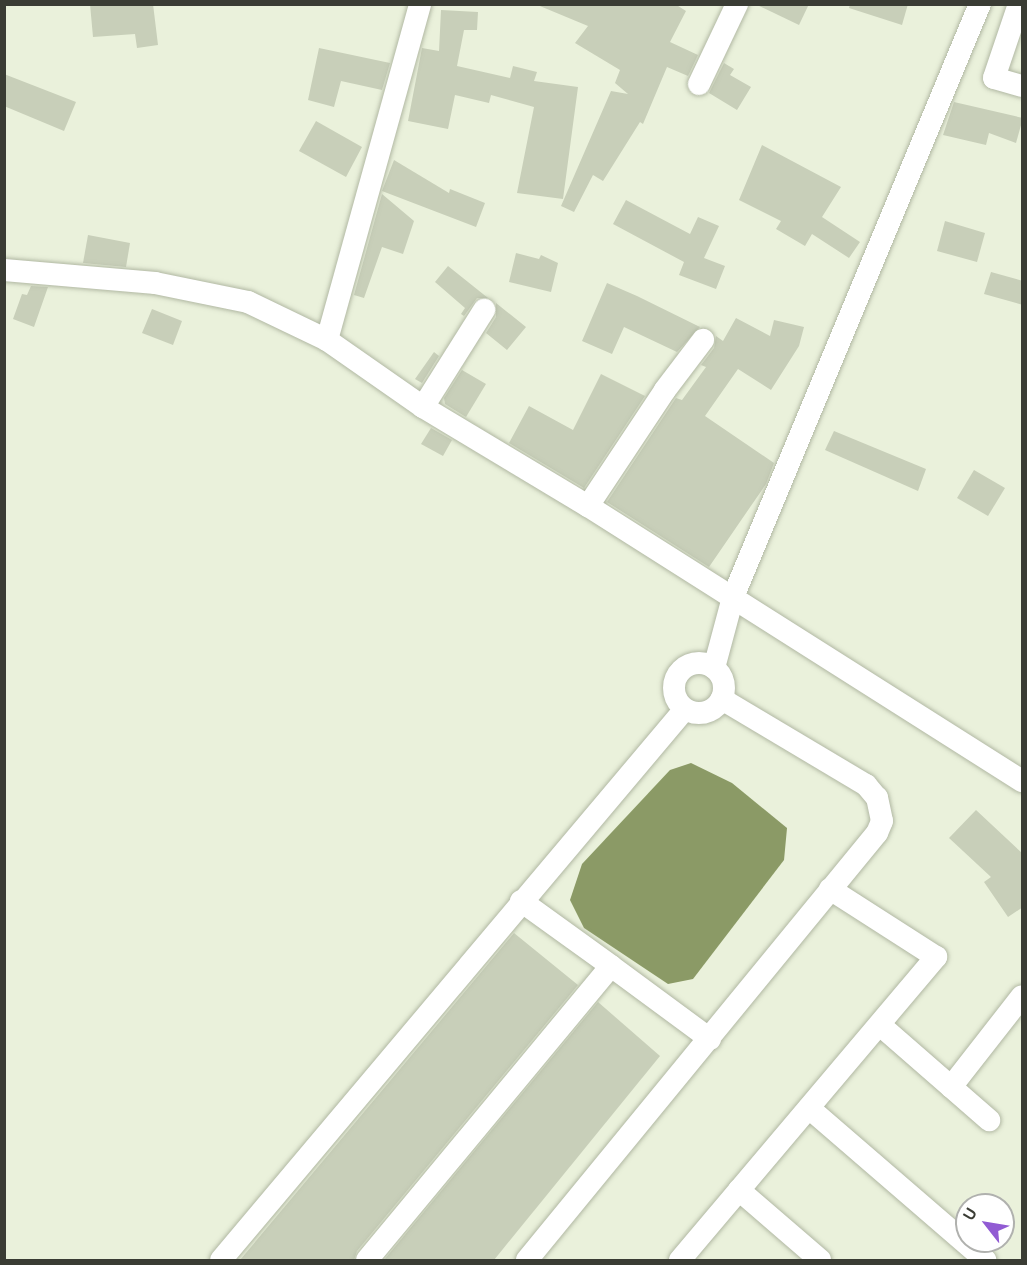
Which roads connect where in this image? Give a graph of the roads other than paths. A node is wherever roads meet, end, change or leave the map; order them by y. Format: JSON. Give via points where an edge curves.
{"nodes":[{"id":1,"x":420,"y":4,"type":"edge"},
{"id":2,"x":737,"y":4,"type":"edge"},
{"id":3,"x":980,"y":4,"type":"edge"},
{"id":4,"x":1019,"y":4,"type":"edge"},
{"id":5,"x":699,"y":84,"type":"dead end"},
{"id":6,"x":1023,"y":86,"type":"edge"},
{"id":7,"x":4,"y":270,"type":"edge"},
{"id":8,"x":484,"y":310,"type":"dead end"},
{"id":9,"x":327,"y":340,"type":"junction"},
{"id":10,"x":703,"y":340,"type":"dead end"},
{"id":11,"x":423,"y":407,"type":"junction"},
{"id":12,"x":588,"y":506,"type":"junction"},
{"id":13,"x":733,"y":597,"type":"junction"},
{"id":14,"x":714,"y":668,"type":"junction"},
{"id":15,"x":722,"y":699,"type":"junction"},
{"id":16,"x":685,"y":709,"type":"junction"},
{"id":17,"x":1023,"y":782,"type":"edge"},
{"id":18,"x":830,"y":889,"type":"junction"},
{"id":19,"x":520,"y":901,"type":"junction"},
{"id":20,"x":611,"y":966,"type":"junction"},
{"id":21,"x":1023,"y":996,"type":"edge"},
{"id":22,"x":880,"y":1025,"type":"junction"},
{"id":23,"x":710,"y":1039,"type":"junction"},
{"id":24,"x":951,"y":1087,"type":"junction"},
{"id":25,"x":809,"y":1107,"type":"junction"},
{"id":26,"x":989,"y":1120,"type":"dead end"},
{"id":27,"x":739,"y":1190,"type":"junction"},
{"id":28,"x":221,"y":1260,"type":"edge"},
{"id":29,"x":367,"y":1260,"type":"edge"},
{"id":30,"x":527,"y":1260,"type":"edge"},
{"id":31,"x":680,"y":1260,"type":"edge"},
{"id":32,"x":820,"y":1260,"type":"edge"},
{"id":33,"x":985,"y":1260,"type":"edge"}],
"edges":[{"from":1,"to":9,"type":"street"},
{"from":2,"to":5,"type":"street"},
{"from":3,"to":13,"type":"street"},
{"from":4,"to":6,"type":"street","via":[[994,78]]},
{"from":7,"to":9,"type":"street","via":[[155,283],[248,302]]},
{"from":8,"to":11,"type":"street"},
{"from":9,"to":11,"type":"street"},
{"from":10,"to":12,"type":"street","via":[[664,390]]},
{"from":11,"to":12,"type":"street"},
{"from":12,"to":13,"type":"street"},
{"from":13,"to":14,"type":"street"},
{"from":13,"to":17,"type":"street"},
{"from":14,"to":15,"type":"street","via":[[724,682]]},
{"from":14,"to":16,"type":"street","via":[[697,663],[682,670],[675,686]]},
{"from":15,"to":16,"type":"street","via":[[702,713]]},
{"from":15,"to":18,"type":"street","via":[[866,785],[877,798],[882,821],[877,833]]},
{"from":16,"to":19,"type":"street"},
{"from":18,"to":22,"type":"street","via":[[936,957]]},
{"from":18,"to":23,"type":"street"},
{"from":19,"to":20,"type":"street"},
{"from":19,"to":28,"type":"street"},
{"from":20,"to":23,"type":"street"},
{"from":20,"to":29,"type":"street"},
{"from":21,"to":24,"type":"street"},
{"from":22,"to":24,"type":"street"},
{"from":22,"to":25,"type":"street"},
{"from":23,"to":30,"type":"street"},
{"from":24,"to":26,"type":"street"},
{"from":25,"to":27,"type":"street"},
{"from":25,"to":33,"type":"street"},
{"from":27,"to":31,"type":"street"},
{"from":27,"to":32,"type":"street"}]}
